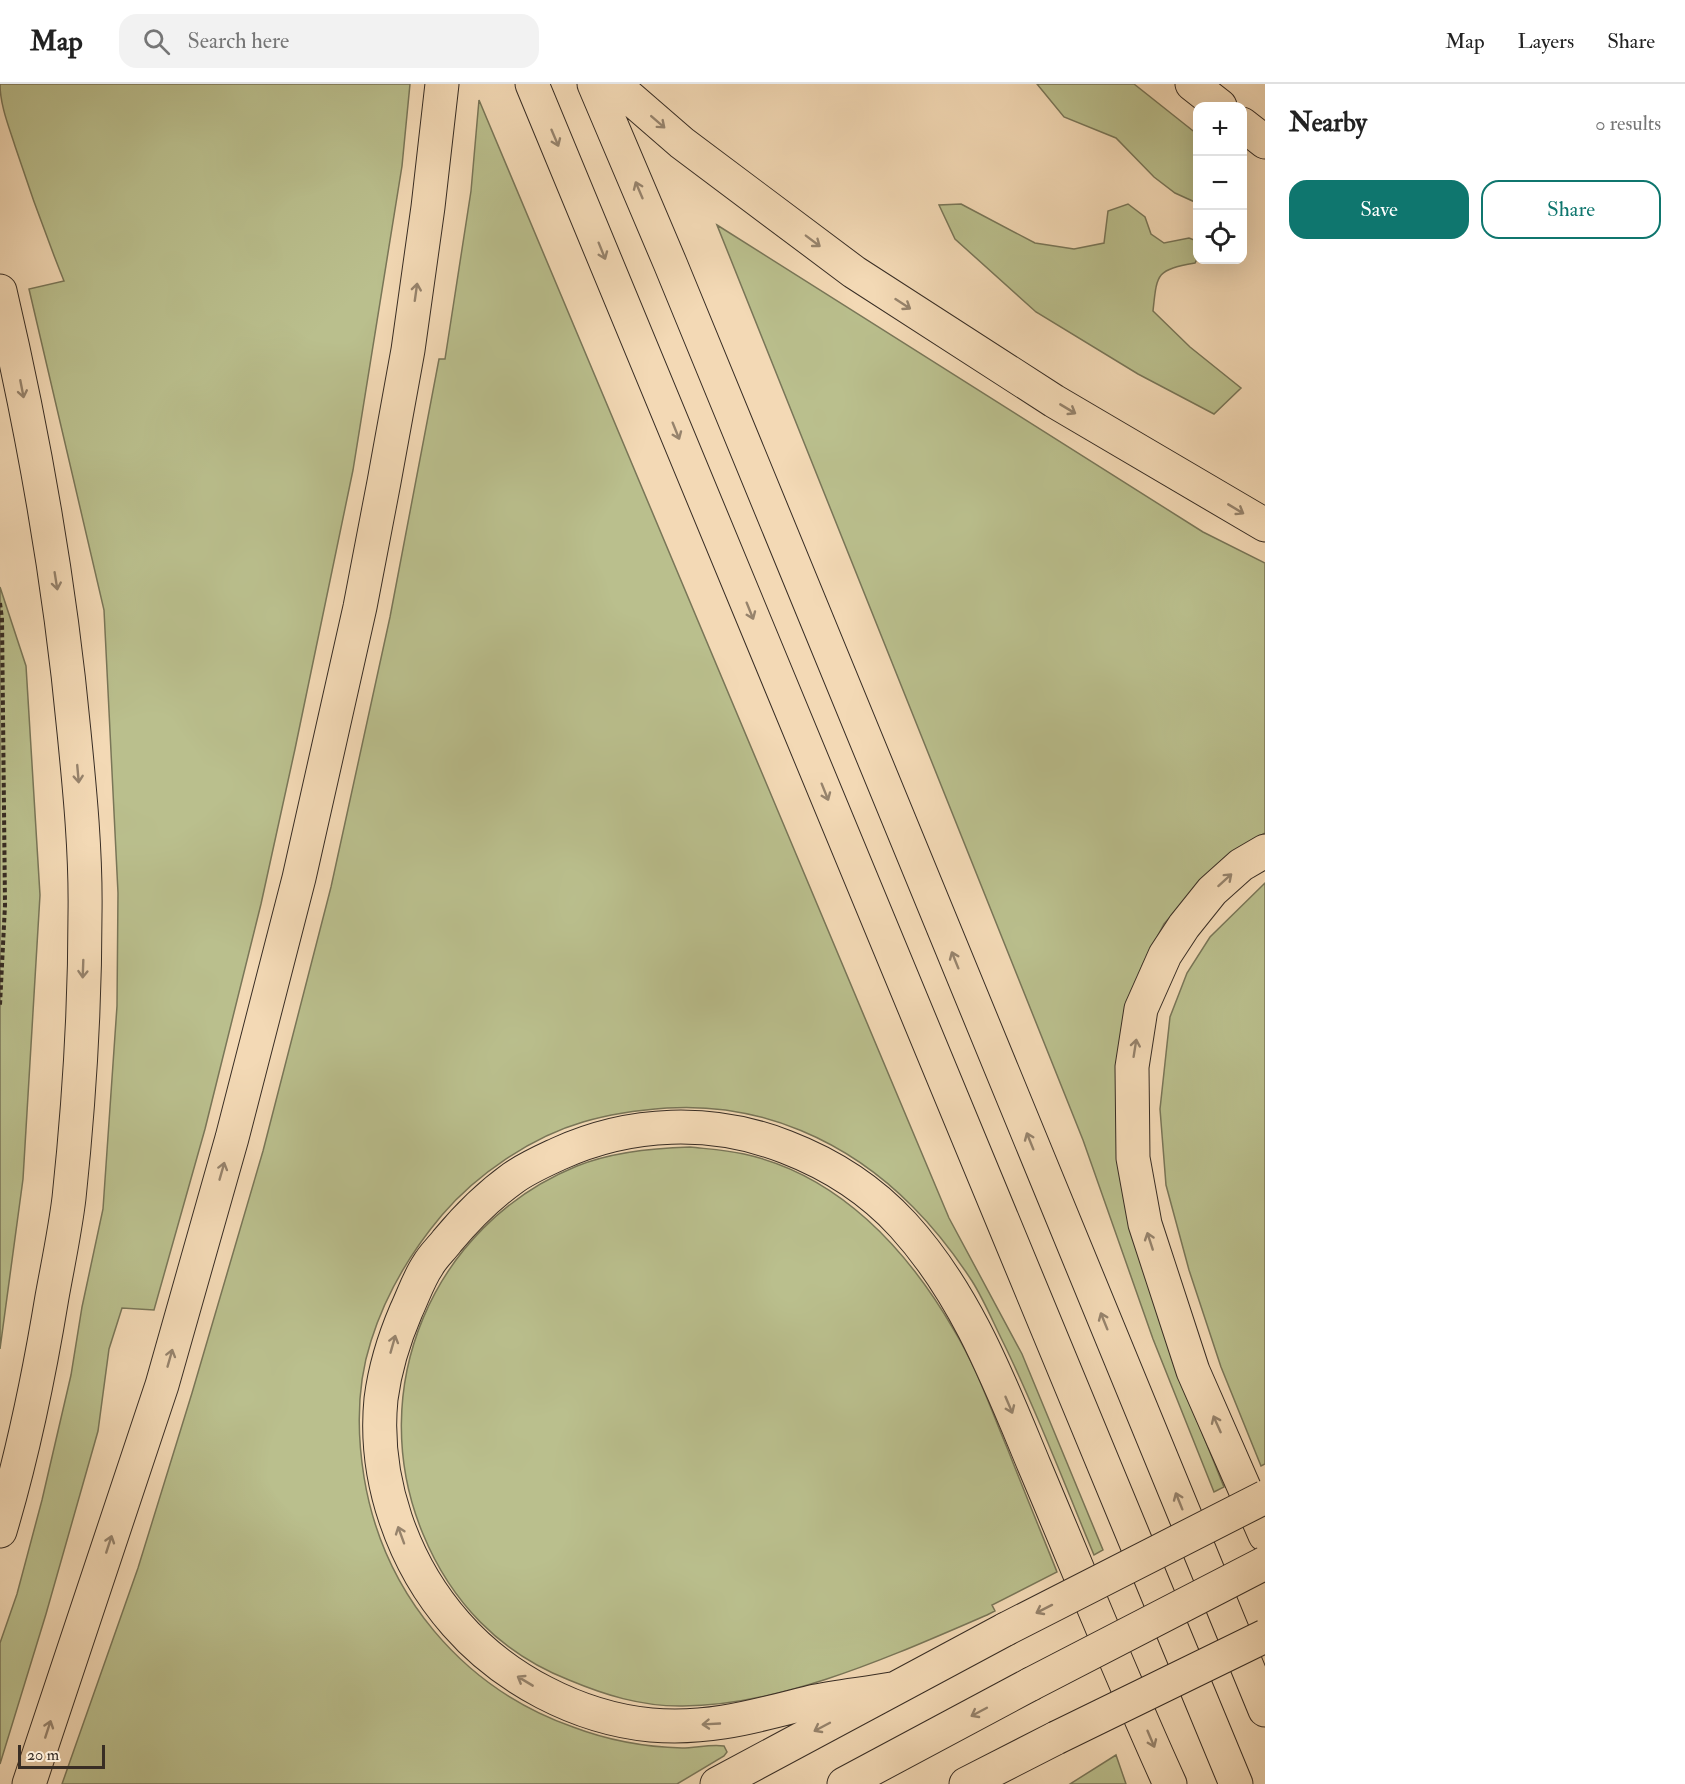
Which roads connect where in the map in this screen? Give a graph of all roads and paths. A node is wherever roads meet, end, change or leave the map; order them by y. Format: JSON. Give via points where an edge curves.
{"nodes":[{"id":1,"x":442,"y":84,"type":"edge"},
{"id":2,"x":532,"y":84,"type":"edge"},
{"id":3,"x":594,"y":84,"type":"edge"},
{"id":4,"x":614,"y":84,"type":"edge"},
{"id":5,"x":1192,"y":84,"type":"edge"},
{"id":6,"x":1215,"y":102,"type":"edge"},
{"id":7,"x":1247,"y":128,"type":"edge"},
{"id":8,"x":1265,"y":142,"type":"edge"},
{"id":9,"x":0,"y":291,"type":"edge"},
{"id":10,"x":1265,"y":525,"type":"edge"},
{"id":11,"x":0,"y":603,"type":"edge"},
{"id":12,"x":1265,"y":851,"type":"edge"},
{"id":13,"x":0,"y":1005,"type":"edge"},
{"id":14,"x":1265,"y":1497,"type":"edge"},
{"id":15,"x":0,"y":1531,"type":"edge"},
{"id":16,"x":1265,"y":1535,"type":"edge"},
{"id":17,"x":1265,"y":1563,"type":"edge"},
{"id":18,"x":1265,"y":1636,"type":"edge"},
{"id":19,"x":892,"y":1689,"type":"junction"},
{"id":20,"x":1265,"y":1710,"type":"edge"},
{"id":21,"x":1166,"y":1779,"type":"edge"},
{"id":22,"x":29,"y":1784,"type":"edge"},
{"id":23,"x":717,"y":1784,"type":"edge"},
{"id":24,"x":844,"y":1784,"type":"edge"},
{"id":25,"x":966,"y":1784,"type":"edge"},
{"id":26,"x":1236,"y":1784,"type":"edge"}],
"edges":[{"from":22,"to":1,"type":"highway","one_way":true,"via":[[162,1385],[232,1138],[299,878],[355,630],[408,350]]},
{"from":2,"to":26,"type":"highway","one_way":true},
{"from":20,"to":3,"type":"highway","one_way":true},
{"from":4,"to":10,"type":"highway","one_way":true,"via":[[682,143],[854,273],[1054,401]]},
{"from":5,"to":6,"type":"highway"},
{"from":7,"to":8,"type":"highway"},
{"from":9,"to":15,"type":"highway","one_way":true,"via":[[20,374],[66,646],[80,786],[85,913],[79,1070],[68,1199],[41,1359]]},
{"from":11,"to":13,"type":"path","via":[[5,906]]},
{"from":16,"to":12,"type":"highway","one_way":true,"via":[[1193,1371],[1145,1224],[1134,1158],[1132,1067],[1141,1009],[1165,955],[1212,891],[1241,865]]},
{"from":14,"to":19,"type":"highway","one_way":true,"bridge":true},
{"from":17,"to":24,"type":"highway","one_way":true,"bridge":true},
{"from":18,"to":25,"type":"highway","bridge":true},
{"from":19,"to":21,"type":"highway","one_way":true,"via":[[817,1701],[729,1723],[630,1722],[571,1705],[539,1690],[474,1645],[446,1613],[405,1545],[394,1515],[384,1473],[381,1401],[395,1337],[427,1265],[463,1222],[518,1174],[585,1142],[615,1134],[684,1127],[722,1129],[767,1140],[816,1159],[850,1180],[902,1223],[946,1280],[986,1351]]},
{"from":19,"to":23,"type":"highway","one_way":true}]}
